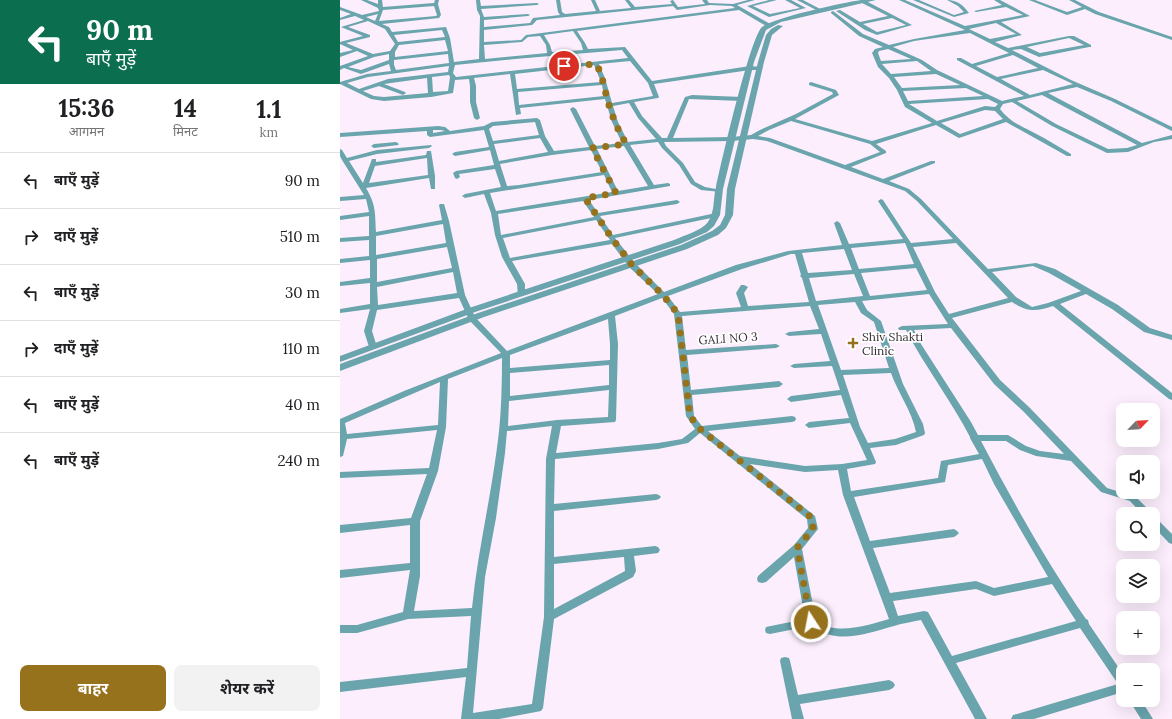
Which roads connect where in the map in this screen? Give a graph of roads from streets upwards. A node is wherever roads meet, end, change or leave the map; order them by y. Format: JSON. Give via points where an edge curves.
{"nodes":[{"id":1,"x":363,"y":0,"type":"edge"},
{"id":2,"x":380,"y":0,"type":"edge"},
{"id":3,"x":558,"y":0,"type":"edge"},
{"id":4,"x":593,"y":0,"type":"edge"},
{"id":5,"x":627,"y":0,"type":"edge"},
{"id":6,"x":704,"y":0,"type":"edge"},
{"id":7,"x":750,"y":0,"type":"edge"},
{"id":8,"x":787,"y":0,"type":"edge"},
{"id":9,"x":799,"y":0,"type":"edge"},
{"id":10,"x":874,"y":0,"type":"edge"},
{"id":11,"x":901,"y":0,"type":"edge"},
{"id":12,"x":915,"y":0,"type":"edge"},
{"id":13,"x":949,"y":0,"type":"edge"},
{"id":14,"x":996,"y":0,"type":"edge"},
{"id":15,"x":1031,"y":0,"type":"edge"},
{"id":16,"x":1071,"y":0,"type":"edge"},
{"id":17,"x":479,"y":1,"type":"edge"},
{"id":18,"x":768,"y":1,"type":"edge"},
{"id":19,"x":436,"y":2,"type":"edge"},
{"id":20,"x":673,"y":2,"type":"edge"},
{"id":21,"x":863,"y":3,"type":"junction"},
{"id":22,"x":537,"y":4,"type":"dead end"},
{"id":23,"x":711,"y":4,"type":"junction"},
{"id":24,"x":733,"y":5,"type":"junction"},
{"id":25,"x":1007,"y":5,"type":"junction"},
{"id":26,"x":340,"y":8,"type":"edge"},
{"id":27,"x":479,"y":8,"type":"junction"},
{"id":28,"x":1086,"y":8,"type":"junction"},
{"id":29,"x":381,"y":9,"type":"junction"},
{"id":30,"x":634,"y":9,"type":"junction"},
{"id":31,"x":740,"y":9,"type":"junction"},
{"id":32,"x":822,"y":11,"type":"junction"},
{"id":33,"x":835,"y":11,"type":"junction"},
{"id":34,"x":976,"y":11,"type":"dead end"},
{"id":35,"x":599,"y":13,"type":"junction"},
{"id":36,"x":354,"y":15,"type":"junction"},
{"id":37,"x":528,"y":15,"type":"dead end"},
{"id":38,"x":794,"y":15,"type":"junction"},
{"id":39,"x":564,"y":16,"type":"junction"},
{"id":40,"x":893,"y":16,"type":"junction"},
{"id":41,"x":361,"y":17,"type":"junction"},
{"id":42,"x":340,"y":19,"type":"edge"},
{"id":43,"x":482,"y":19,"type":"junction"},
{"id":44,"x":367,"y":20,"type":"junction"},
{"id":45,"x":997,"y":22,"type":"junction"},
{"id":46,"x":376,"y":23,"type":"junction"},
{"id":47,"x":860,"y":24,"type":"junction"},
{"id":48,"x":770,"y":26,"type":"junction"},
{"id":49,"x":342,"y":27,"type":"edge"},
{"id":50,"x":964,"y":28,"type":"junction"},
{"id":51,"x":482,"y":29,"type":"junction"},
{"id":52,"x":574,"y":30,"type":"junction"},
{"id":53,"x":971,"y":31,"type":"junction"},
{"id":54,"x":390,"y":34,"type":"junction"},
{"id":55,"x":541,"y":34,"type":"junction"},
{"id":56,"x":448,"y":38,"type":"junction"},
{"id":57,"x":1172,"y":39,"type":"edge"},
{"id":58,"x":990,"y":41,"type":"junction"},
{"id":59,"x":341,"y":43,"type":"edge"},
{"id":60,"x":397,"y":44,"type":"junction"},
{"id":61,"x":482,"y":44,"type":"junction"},
{"id":62,"x":889,"y":47,"type":"junction"},
{"id":63,"x":1022,"y":47,"type":"junction"},
{"id":64,"x":357,"y":50,"type":"junction"},
{"id":65,"x":1007,"y":50,"type":"junction"},
{"id":66,"x":586,"y":51,"type":"junction"},
{"id":67,"x":392,"y":52,"type":"junction"},
{"id":68,"x":450,"y":52,"type":"junction"},
{"id":69,"x":1014,"y":53,"type":"junction"},
{"id":70,"x":340,"y":55,"type":"edge"},
{"id":71,"x":550,"y":55,"type":"junction"},
{"id":72,"x":373,"y":56,"type":"junction"},
{"id":73,"x":529,"y":56,"type":"junction"},
{"id":74,"x":958,"y":59,"type":"dead end"},
{"id":75,"x":392,"y":60,"type":"junction"},
{"id":76,"x":632,"y":60,"type":"junction"},
{"id":77,"x":917,"y":60,"type":"junction"},
{"id":78,"x":482,"y":61,"type":"junction"},
{"id":79,"x":879,"y":63,"type":"junction"},
{"id":80,"x":452,"y":64,"type":"junction"},
{"id":81,"x":596,"y":64,"type":"junction"},
{"id":82,"x":970,"y":66,"type":"junction"},
{"id":83,"x":342,"y":67,"type":"edge"},
{"id":84,"x":750,"y":68,"type":"junction"},
{"id":85,"x":760,"y":68,"type":"junction"},
{"id":86,"x":1043,"y":68,"type":"junction"},
{"id":87,"x":535,"y":69,"type":"junction"},
{"id":88,"x":394,"y":72,"type":"junction"},
{"id":89,"x":512,"y":72,"type":"junction"},
{"id":90,"x":937,"y":72,"type":"junction"},
{"id":91,"x":430,"y":76,"type":"junction"},
{"id":92,"x":451,"y":76,"type":"junction"},
{"id":93,"x":890,"y":76,"type":"junction"},
{"id":94,"x":471,"y":77,"type":"junction"},
{"id":95,"x":996,"y":79,"type":"junction"},
{"id":96,"x":401,"y":80,"type":"junction"},
{"id":97,"x":342,"y":83,"type":"edge"},
{"id":98,"x":603,"y":83,"type":"junction"},
{"id":99,"x":651,"y":83,"type":"junction"},
{"id":100,"x":378,"y":84,"type":"junction"},
{"id":101,"x":811,"y":84,"type":"dead end"},
{"id":102,"x":1077,"y":85,"type":"junction"},
{"id":103,"x":967,"y":86,"type":"junction"},
{"id":104,"x":900,"y":90,"type":"junction"},
{"id":105,"x":358,"y":91,"type":"junction"},
{"id":106,"x":515,"y":91,"type":"junction"},
{"id":107,"x":1043,"y":93,"type":"junction"},
{"id":108,"x":403,"y":95,"type":"junction"},
{"id":109,"x":431,"y":95,"type":"junction"},
{"id":110,"x":606,"y":97,"type":"junction"},
{"id":111,"x":990,"y":97,"type":"junction"},
{"id":112,"x":1030,"y":97,"type":"junction"},
{"id":113,"x":742,"y":99,"type":"junction"},
{"id":114,"x":1012,"y":100,"type":"junction"},
{"id":115,"x":631,"y":102,"type":"junction"},
{"id":116,"x":906,"y":103,"type":"junction"},
{"id":117,"x":1001,"y":103,"type":"junction"},
{"id":118,"x":609,"y":105,"type":"junction"},
{"id":119,"x":517,"y":107,"type":"junction"},
{"id":120,"x":573,"y":109,"type":"dead end"},
{"id":121,"x":997,"y":109,"type":"junction"},
{"id":122,"x":518,"y":114,"type":"dead end"},
{"id":123,"x":477,"y":118,"type":"dead end"},
{"id":124,"x":792,"y":119,"type":"junction"},
{"id":125,"x":1006,"y":120,"type":"junction"},
{"id":126,"x":935,"y":124,"type":"junction"},
{"id":127,"x":486,"y":128,"type":"junction"},
{"id":128,"x":1172,"y":129,"type":"edge"},
{"id":129,"x":364,"y":133,"type":"junction"},
{"id":130,"x":340,"y":135,"type":"edge"},
{"id":131,"x":542,"y":136,"type":"junction"},
{"id":132,"x":753,"y":137,"type":"junction"},
{"id":133,"x":1172,"y":137,"type":"edge"},
{"id":134,"x":430,"y":138,"type":"junction"},
{"id":135,"x":743,"y":139,"type":"junction"},
{"id":136,"x":660,"y":140,"type":"junction"},
{"id":137,"x":669,"y":140,"type":"junction"},
{"id":138,"x":732,"y":140,"type":"junction"},
{"id":139,"x":872,"y":143,"type":"junction"},
{"id":140,"x":626,"y":144,"type":"junction"},
{"id":141,"x":1142,"y":145,"type":"junction"},
{"id":142,"x":492,"y":146,"type":"junction"},
{"id":143,"x":592,"y":148,"type":"junction"},
{"id":144,"x":376,"y":149,"type":"junction"},
{"id":145,"x":340,"y":151,"type":"edge"},
{"id":146,"x":455,"y":154,"type":"dead end"},
{"id":147,"x":552,"y":154,"type":"junction"},
{"id":148,"x":1069,"y":155,"type":"dead end"},
{"id":149,"x":429,"y":156,"type":"junction"},
{"id":150,"x":345,"y":160,"type":"junction"},
{"id":151,"x":934,"y":162,"type":"dead end"},
{"id":152,"x":373,"y":164,"type":"junction"},
{"id":153,"x":496,"y":165,"type":"junction"},
{"id":154,"x":846,"y":167,"type":"junction"},
{"id":155,"x":605,"y":173,"type":"junction"},
{"id":156,"x":432,"y":176,"type":"junction"},
{"id":157,"x":457,"y":177,"type":"dead end"},
{"id":158,"x":883,"y":181,"type":"junction"},
{"id":159,"x":668,"y":185,"type":"dead end"},
{"id":160,"x":363,"y":186,"type":"junction"},
{"id":161,"x":434,"y":188,"type":"dead end"},
{"id":162,"x":504,"y":188,"type":"junction"},
{"id":163,"x":652,"y":188,"type":"junction"},
{"id":164,"x":719,"y":191,"type":"junction"},
{"id":165,"x":486,"y":192,"type":"junction"},
{"id":166,"x":616,"y":193,"type":"junction"},
{"id":167,"x":465,"y":196,"type":"dead end"},
{"id":168,"x":368,"y":197,"type":"junction"},
{"id":169,"x":585,"y":198,"type":"junction"},
{"id":170,"x":340,"y":199,"type":"edge"},
{"id":171,"x":881,"y":201,"type":"dead end"},
{"id":172,"x":677,"y":202,"type":"dead end"},
{"id":173,"x":442,"y":206,"type":"dead end"},
{"id":174,"x":494,"y":213,"type":"junction"},
{"id":175,"x":372,"y":214,"type":"junction"},
{"id":176,"x":716,"y":215,"type":"junction"},
{"id":177,"x":597,"y":217,"type":"junction"},
{"id":178,"x":340,"y":218,"type":"edge"},
{"id":179,"x":446,"y":221,"type":"junction"},
{"id":180,"x":837,"y":223,"type":"dead end"},
{"id":181,"x":374,"y":236,"type":"junction"},
{"id":182,"x":499,"y":237,"type":"junction"},
{"id":183,"x":613,"y":239,"type":"junction"},
{"id":184,"x":340,"y":240,"type":"edge"},
{"id":185,"x":957,"y":241,"type":"junction"},
{"id":186,"x":908,"y":243,"type":"junction"},
{"id":187,"x":450,"y":244,"type":"junction"},
{"id":188,"x":846,"y":246,"type":"junction"},
{"id":189,"x":798,"y":251,"type":"junction"},
{"id":190,"x":372,"y":258,"type":"junction"},
{"id":191,"x":508,"y":260,"type":"junction"},
{"id":192,"x":340,"y":261,"type":"edge"},
{"id":193,"x":630,"y":262,"type":"junction"},
{"id":194,"x":919,"y":266,"type":"junction"},
{"id":195,"x":456,"y":269,"type":"junction"},
{"id":196,"x":986,"y":271,"type":"junction"},
{"id":197,"x":856,"y":272,"type":"junction"},
{"id":198,"x":804,"y":276,"type":"junction"},
{"id":199,"x":374,"y":283,"type":"junction"},
{"id":200,"x":340,"y":284,"type":"edge"},
{"id":201,"x":744,"y":287,"type":"dead end"},
{"id":202,"x":1086,"y":291,"type":"junction"},
{"id":203,"x":931,"y":292,"type":"junction"},
{"id":204,"x":521,"y":294,"type":"junction"},
{"id":205,"x":461,"y":295,"type":"junction"},
{"id":206,"x":663,"y":295,"type":"junction"},
{"id":207,"x":867,"y":298,"type":"junction"},
{"id":208,"x":857,"y":299,"type":"junction"},
{"id":209,"x":1013,"y":299,"type":"junction"},
{"id":210,"x":813,"y":303,"type":"junction"},
{"id":211,"x":1054,"y":303,"type":"junction"},
{"id":212,"x":374,"y":307,"type":"junction"},
{"id":213,"x":746,"y":309,"type":"junction"},
{"id":214,"x":340,"y":311,"type":"edge"},
{"id":215,"x":470,"y":314,"type":"junction"},
{"id":216,"x":678,"y":314,"type":"junction"},
{"id":217,"x":611,"y":316,"type":"junction"},
{"id":218,"x":947,"y":317,"type":"junction"},
{"id":219,"x":953,"y":326,"type":"junction"},
{"id":220,"x":823,"y":331,"type":"junction"},
{"id":221,"x":789,"y":334,"type":"dead end"},
{"id":222,"x":1172,"y":338,"type":"edge"},
{"id":223,"x":776,"y":346,"type":"dead end"},
{"id":224,"x":374,"y":347,"type":"junction"},
{"id":225,"x":683,"y":353,"type":"junction"},
{"id":226,"x":506,"y":354,"type":"junction"},
{"id":227,"x":340,"y":359,"type":"edge"},
{"id":228,"x":613,"y":362,"type":"junction"},
{"id":229,"x":834,"y":362,"type":"junction"},
{"id":230,"x":794,"y":366,"type":"dead end"},
{"id":231,"x":340,"y":368,"type":"edge"},
{"id":232,"x":506,"y":370,"type":"junction"},
{"id":233,"x":895,"y":370,"type":"junction"},
{"id":234,"x":838,"y":373,"type":"junction"},
{"id":235,"x":444,"y":378,"type":"junction"},
{"id":236,"x":779,"y":384,"type":"dead end"},
{"id":237,"x":613,"y":387,"type":"junction"},
{"id":238,"x":844,"y":392,"type":"junction"},
{"id":239,"x":687,"y":393,"type":"junction"},
{"id":240,"x":1172,"y":397,"type":"edge"},
{"id":241,"x":505,"y":399,"type":"junction"},
{"id":242,"x":791,"y":399,"type":"dead end"},
{"id":243,"x":792,"y":419,"type":"dead end"},
{"id":244,"x":853,"y":420,"type":"junction"},
{"id":245,"x":341,"y":422,"type":"edge"},
{"id":246,"x":557,"y":423,"type":"junction"},
{"id":247,"x":809,"y":425,"type":"dead end"},
{"id":248,"x":442,"y":428,"type":"junction"},
{"id":249,"x":503,"y":428,"type":"junction"},
{"id":250,"x":700,"y":429,"type":"junction"},
{"id":251,"x":344,"y":437,"type":"junction"},
{"id":252,"x":974,"y":438,"type":"junction"},
{"id":253,"x":865,"y":446,"type":"junction"},
{"id":254,"x":340,"y":454,"type":"edge"},
{"id":255,"x":551,"y":456,"type":"junction"},
{"id":256,"x":983,"y":456,"type":"junction"},
{"id":257,"x":1073,"y":458,"type":"junction"},
{"id":258,"x":738,"y":459,"type":"junction"},
{"id":259,"x":842,"y":467,"type":"junction"},
{"id":260,"x":433,"y":471,"type":"junction"},
{"id":261,"x":340,"y":475,"type":"edge"},
{"id":262,"x":848,"y":495,"type":"junction"},
{"id":263,"x":656,"y":497,"type":"dead end"},
{"id":264,"x":1141,"y":507,"type":"edge"},
{"id":265,"x":550,"y":508,"type":"junction"},
{"id":266,"x":414,"y":521,"type":"junction"},
{"id":267,"x":1160,"y":527,"type":"edge"},
{"id":268,"x":340,"y":529,"type":"edge"},
{"id":269,"x":954,"y":533,"type":"dead end"},
{"id":270,"x":1172,"y":540,"type":"edge"},
{"id":271,"x":866,"y":545,"type":"junction"},
{"id":272,"x":797,"y":548,"type":"junction"},
{"id":273,"x":655,"y":550,"type":"dead end"},
{"id":274,"x":629,"y":553,"type":"junction"},
{"id":275,"x":550,"y":561,"type":"junction"},
{"id":276,"x":415,"y":566,"type":"junction"},
{"id":277,"x":340,"y":574,"type":"edge"},
{"id":278,"x":762,"y":579,"type":"dead end"},
{"id":279,"x":1055,"y":579,"type":"junction"},
{"id":280,"x":886,"y":598,"type":"junction"},
{"id":281,"x":477,"y":612,"type":"junction"},
{"id":282,"x":408,"y":615,"type":"junction"},
{"id":283,"x":549,"y":617,"type":"junction"},
{"id":284,"x":895,"y":621,"type":"junction"},
{"id":285,"x":811,"y":622,"type":"junction"},
{"id":286,"x":1084,"y":623,"type":"junction"},
{"id":287,"x":340,"y":629,"type":"edge"},
{"id":288,"x":770,"y":630,"type":"dead end"},
{"id":289,"x":785,"y":661,"type":"dead end"},
{"id":290,"x":949,"y":661,"type":"junction"},
{"id":291,"x":472,"y":672,"type":"junction"},
{"id":292,"x":1116,"y":673,"type":"edge"},
{"id":293,"x":889,"y":685,"type":"dead end"},
{"id":294,"x":340,"y":687,"type":"edge"},
{"id":295,"x":1116,"y":690,"type":"edge"},
{"id":296,"x":794,"y":700,"type":"junction"},
{"id":297,"x":1139,"y":707,"type":"edge"},
{"id":298,"x":468,"y":719,"type":"edge"},
{"id":299,"x":798,"y":719,"type":"edge"},
{"id":300,"x":981,"y":719,"type":"edge"},
{"id":301,"x":1017,"y":719,"type":"edge"},
{"id":302,"x":1147,"y":719,"type":"edge"}],
"edges":[{"from":1,"to":29,"type":"street"},
{"from":2,"to":29,"type":"street"},
{"from":3,"to":39,"type":"street","via":[[560,12]]},
{"from":4,"to":35,"type":"street"},
{"from":5,"to":30,"type":"street"},
{"from":6,"to":23,"type":"street"},
{"from":7,"to":24,"type":"street"},
{"from":8,"to":38,"type":"street","via":[[804,8]]},
{"from":9,"to":32,"type":"street"},
{"from":10,"to":21,"type":"street"},
{"from":11,"to":50,"type":"street"},
{"from":12,"to":13,"type":"street","via":[[954,16],[966,14],[960,5]]},
{"from":14,"to":25,"type":"street"},
{"from":15,"to":28,"type":"street","via":[[1067,14]]},
{"from":16,"to":28,"type":"street"},
{"from":17,"to":27,"type":"street"},
{"from":18,"to":38,"type":"street","via":[[750,7],[769,16]]},
{"from":19,"to":29,"type":"street"},
{"from":19,"to":46,"type":"street","via":[[439,15],[437,17]]},
{"from":20,"to":23,"type":"street","via":[[677,9]]},
{"from":20,"to":30,"type":"street"},
{"from":21,"to":32,"type":"street","via":[[852,3]]},
{"from":21,"to":33,"type":"street"},
{"from":21,"to":40,"type":"street"},
{"from":22,"to":27,"type":"street"},
{"from":23,"to":24,"type":"street"},
{"from":24,"to":31,"type":"street"},
{"from":25,"to":34,"type":"street"},
{"from":25,"to":45,"type":"street","via":[[1028,16]]},
{"from":26,"to":36,"type":"street"},
{"from":27,"to":43,"type":"street"},
{"from":28,"to":57,"type":"street"},
{"from":29,"to":41,"type":"street"},
{"from":29,"to":46,"type":"street"},
{"from":30,"to":35,"type":"street"},
{"from":31,"to":48,"type":"street"},
{"from":31,"to":52,"type":"street"},
{"from":32,"to":38,"type":"street"},
{"from":33,"to":47,"type":"street"},
{"from":33,"to":62,"type":"street","via":[[861,35]]},
{"from":33,"to":85,"type":"street","via":[[773,30],[769,35]]},
{"from":35,"to":39,"type":"street"},
{"from":36,"to":41,"type":"street"},
{"from":36,"to":42,"type":"street"},
{"from":37,"to":43,"type":"street"},
{"from":38,"to":48,"type":"street"},
{"from":39,"to":51,"type":"street","via":[[535,19],[532,24]]},
{"from":40,"to":47,"type":"street"},
{"from":40,"to":47,"type":"street","via":[[910,25],[877,34]]},
{"from":41,"to":44,"type":"street"},
{"from":43,"to":51,"type":"street"},
{"from":44,"to":46,"type":"street"},
{"from":44,"to":49,"type":"street"},
{"from":45,"to":50,"type":"street"},
{"from":45,"to":58,"type":"street","via":[[1020,35]]},
{"from":46,"to":54,"type":"street","via":[[387,28]]},
{"from":48,"to":84,"type":"street","via":[[760,35]]},
{"from":49,"to":59,"type":"street","via":[[368,36]]},
{"from":50,"to":53,"type":"street"},
{"from":51,"to":61,"type":"street"},
{"from":52,"to":55,"type":"street"},
{"from":52,"to":66,"type":"street"},
{"from":53,"to":58,"type":"street"},
{"from":53,"to":62,"type":"street","via":[[914,40]]},
{"from":54,"to":56,"type":"street","via":[[444,28]]},
{"from":54,"to":60,"type":"street"},
{"from":55,"to":61,"type":"street","via":[[526,36],[522,41]]},
{"from":55,"to":71,"type":"street","via":[[548,45]]},
{"from":56,"to":60,"type":"street"},
{"from":56,"to":68,"type":"street"},
{"from":58,"to":65,"type":"street"},
{"from":59,"to":64,"type":"street"},
{"from":60,"to":67,"type":"street"},
{"from":61,"to":78,"type":"street"},
{"from":62,"to":77,"type":"street"},
{"from":62,"to":79,"type":"street","via":[[875,53]]},
{"from":63,"to":63,"type":"street","via":[[1072,37],[1089,46],[1039,55]]},
{"from":63,"to":65,"type":"street"},
{"from":64,"to":70,"type":"street"},
{"from":64,"to":72,"type":"street"},
{"from":65,"to":69,"type":"street"},
{"from":66,"to":71,"type":"street"},
{"from":66,"to":76,"type":"street","via":[[623,48]]},
{"from":67,"to":72,"type":"street"},
{"from":67,"to":75,"type":"street"},
{"from":68,"to":75,"type":"street"},
{"from":68,"to":80,"type":"street"},
{"from":69,"to":82,"type":"street"},
{"from":69,"to":86,"type":"street"},
{"from":71,"to":73,"type":"street"},
{"from":72,"to":83,"type":"street"},
{"from":73,"to":78,"type":"street"},
{"from":73,"to":87,"type":"street"},
{"from":74,"to":82,"type":"street"},
{"from":75,"to":83,"type":"street","via":[[361,72]]},
{"from":75,"to":88,"type":"street"},
{"from":76,"to":81,"type":"street"},
{"from":76,"to":99,"type":"street"},
{"from":77,"to":79,"type":"street"},
{"from":77,"to":90,"type":"street"},
{"from":78,"to":80,"type":"street"},
{"from":79,"to":93,"type":"street"},
{"from":80,"to":88,"type":"street"},
{"from":80,"to":92,"type":"street"},
{"from":81,"to":87,"type":"street"},
{"from":81,"to":98,"type":"street"},
{"from":82,"to":95,"type":"street"},
{"from":84,"to":85,"type":"street"},
{"from":84,"to":99,"type":"street"},
{"from":84,"to":113,"type":"street"},
{"from":85,"to":135,"type":"street"},
{"from":86,"to":95,"type":"street"},
{"from":86,"to":102,"type":"street"},
{"from":87,"to":89,"type":"street"},
{"from":88,"to":97,"type":"street"},
{"from":89,"to":94,"type":"street"},
{"from":89,"to":106,"type":"street"},
{"from":90,"to":93,"type":"street"},
{"from":90,"to":103,"type":"street"},
{"from":91,"to":92,"type":"street"},
{"from":91,"to":96,"type":"street"},
{"from":91,"to":109,"type":"street"},
{"from":92,"to":94,"type":"street"},
{"from":92,"to":109,"type":"street","via":[[451,92]]},
{"from":93,"to":104,"type":"street"},
{"from":94,"to":123,"type":"street"},
{"from":95,"to":112,"type":"street"},
{"from":96,"to":100,"type":"street"},
{"from":96,"to":108,"type":"street"},
{"from":97,"to":105,"type":"street"},
{"from":98,"to":106,"type":"street"},
{"from":98,"to":110,"type":"street"},
{"from":99,"to":115,"type":"street","via":[[656,97]]},
{"from":100,"to":105,"type":"street"},
{"from":100,"to":108,"type":"street"},
{"from":101,"to":124,"type":"street","via":[[834,91],[836,95]]},
{"from":102,"to":107,"type":"street"},
{"from":102,"to":128,"type":"street"},
{"from":103,"to":104,"type":"street"},
{"from":103,"to":111,"type":"street"},
{"from":104,"to":116,"type":"street"},
{"from":105,"to":108,"type":"street","via":[[384,100]]},
{"from":106,"to":119,"type":"street"},
{"from":107,"to":112,"type":"street"},
{"from":107,"to":141,"type":"street"},
{"from":108,"to":109,"type":"street"},
{"from":110,"to":118,"type":"street"},
{"from":110,"to":119,"type":"street"},
{"from":111,"to":116,"type":"street"},
{"from":111,"to":117,"type":"street"},
{"from":112,"to":114,"type":"street"},
{"from":113,"to":137,"type":"street","via":[[687,98]]},
{"from":113,"to":138,"type":"street"},
{"from":114,"to":117,"type":"street"},
{"from":114,"to":141,"type":"street","via":[[1106,151],[1128,150]]},
{"from":115,"to":118,"type":"street"},
{"from":115,"to":136,"type":"street"},
{"from":116,"to":126,"type":"street"},
{"from":117,"to":121,"type":"street"},
{"from":118,"to":140,"type":"street"},
{"from":119,"to":122,"type":"street"},
{"from":120,"to":143,"type":"street"},
{"from":121,"to":125,"type":"street"},
{"from":121,"to":126,"type":"street","via":[[985,108]]},
{"from":124,"to":132,"type":"street","via":[[762,130]]},
{"from":124,"to":139,"type":"street"},
{"from":125,"to":126,"type":"street","via":[[959,136]]},
{"from":125,"to":148,"type":"street","via":[[1016,128]]},
{"from":126,"to":139,"type":"street"},
{"from":127,"to":131,"type":"street","via":[[492,124],[537,120]]},
{"from":127,"to":134,"type":"street"},
{"from":127,"to":142,"type":"street"},
{"from":129,"to":130,"type":"street"},
{"from":129,"to":134,"type":"street"},
{"from":129,"to":144,"type":"street"},
{"from":131,"to":142,"type":"street"},
{"from":131,"to":147,"type":"street"},
{"from":132,"to":135,"type":"street"},
{"from":132,"to":154,"type":"street","via":[[768,139]]},
{"from":133,"to":141,"type":"street"},
{"from":134,"to":144,"type":"street"},
{"from":134,"to":149,"type":"street"},
{"from":135,"to":138,"type":"street"},
{"from":135,"to":193,"type":"street","via":[[731,189],[729,216],[723,226],[715,234],[702,240]]},
{"from":136,"to":137,"type":"street"},
{"from":136,"to":140,"type":"street"},
{"from":136,"to":164,"type":"street","via":[[681,164],[693,183]]},
{"from":137,"to":138,"type":"street"},
{"from":138,"to":164,"type":"street"},
{"from":139,"to":154,"type":"street","via":[[884,152]]},
{"from":140,"to":143,"type":"street"},
{"from":140,"to":163,"type":"street"},
{"from":142,"to":146,"type":"street"},
{"from":142,"to":153,"type":"street"},
{"from":143,"to":147,"type":"street"},
{"from":143,"to":155,"type":"street"},
{"from":144,"to":150,"type":"street"},
{"from":144,"to":152,"type":"street"},
{"from":145,"to":150,"type":"street"},
{"from":147,"to":153,"type":"street"},
{"from":149,"to":152,"type":"street"},
{"from":149,"to":156,"type":"street"},
{"from":150,"to":160,"type":"street"},
{"from":151,"to":158,"type":"street"},
{"from":152,"to":160,"type":"street"},
{"from":153,"to":157,"type":"street","via":[[456,173]]},
{"from":153,"to":162,"type":"street"},
{"from":154,"to":158,"type":"street"},
{"from":155,"to":162,"type":"street"},
{"from":155,"to":166,"type":"street"},
{"from":156,"to":160,"type":"street"},
{"from":156,"to":161,"type":"street"},
{"from":158,"to":185,"type":"street","via":[[907,190]]},
{"from":159,"to":163,"type":"street"},
{"from":160,"to":168,"type":"street"},
{"from":162,"to":165,"type":"street"},
{"from":163,"to":166,"type":"street"},
{"from":164,"to":176,"type":"street"},
{"from":165,"to":167,"type":"street"},
{"from":165,"to":174,"type":"street"},
{"from":166,"to":169,"type":"street"},
{"from":168,"to":170,"type":"street"},
{"from":168,"to":175,"type":"street"},
{"from":169,"to":174,"type":"street"},
{"from":169,"to":177,"type":"street"},
{"from":171,"to":186,"type":"street"},
{"from":172,"to":177,"type":"street"},
{"from":173,"to":179,"type":"street"},
{"from":174,"to":182,"type":"street"},
{"from":175,"to":178,"type":"street"},
{"from":175,"to":181,"type":"street"},
{"from":176,"to":183,"type":"street"},
{"from":176,"to":193,"type":"street","via":[[711,224],[693,236]]},
{"from":177,"to":182,"type":"street"},
{"from":177,"to":183,"type":"street"},
{"from":179,"to":181,"type":"street"},
{"from":179,"to":187,"type":"street"},
{"from":180,"to":188,"type":"street"},
{"from":181,"to":184,"type":"street"},
{"from":181,"to":190,"type":"street"},
{"from":182,"to":191,"type":"street"},
{"from":183,"to":191,"type":"street"},
{"from":183,"to":193,"type":"street"},
{"from":185,"to":186,"type":"street"},
{"from":185,"to":196,"type":"street"},
{"from":186,"to":188,"type":"street"},
{"from":186,"to":194,"type":"street"},
{"from":187,"to":190,"type":"street"},
{"from":187,"to":195,"type":"street"},
{"from":188,"to":189,"type":"street"},
{"from":188,"to":197,"type":"street"},
{"from":189,"to":198,"type":"street"},
{"from":189,"to":206,"type":"street","via":[[739,267]]},
{"from":190,"to":192,"type":"street"},
{"from":190,"to":199,"type":"street"},
{"from":191,"to":204,"type":"street","via":[[521,284]]},
{"from":193,"to":204,"type":"street"},
{"from":193,"to":206,"type":"street"},
{"from":193,"to":215,"type":"street"},
{"from":194,"to":197,"type":"street"},
{"from":194,"to":203,"type":"street"},
{"from":195,"to":199,"type":"street"},
{"from":195,"to":205,"type":"street"},
{"from":196,"to":202,"type":"street","via":[[1034,264],[1052,271]]},
{"from":196,"to":209,"type":"street"},
{"from":197,"to":198,"type":"street"},
{"from":197,"to":207,"type":"street"},
{"from":198,"to":210,"type":"street"},
{"from":199,"to":200,"type":"street"},
{"from":199,"to":212,"type":"street"},
{"from":201,"to":213,"type":"street","via":[[740,293]]},
{"from":202,"to":211,"type":"street"},
{"from":202,"to":222,"type":"street","via":[[1147,330]]},
{"from":203,"to":207,"type":"street"},
{"from":203,"to":218,"type":"street"},
{"from":204,"to":215,"type":"street"},
{"from":205,"to":212,"type":"street"},
{"from":205,"to":215,"type":"street"},
{"from":206,"to":216,"type":"street"},
{"from":206,"to":217,"type":"street"},
{"from":207,"to":208,"type":"street"},
{"from":208,"to":210,"type":"street"},
{"from":208,"to":233,"type":"street","via":[[864,311],[877,321]]},
{"from":209,"to":211,"type":"street","via":[[1024,307],[1034,309]]},
{"from":209,"to":218,"type":"street"},
{"from":210,"to":213,"type":"street"},
{"from":210,"to":220,"type":"street"},
{"from":211,"to":240,"type":"street"},
{"from":212,"to":214,"type":"street"},
{"from":212,"to":224,"type":"street","via":[[368,331]]},
{"from":213,"to":216,"type":"street"},
{"from":215,"to":224,"type":"street"},
{"from":215,"to":226,"type":"street"},
{"from":215,"to":231,"type":"street"},
{"from":216,"to":225,"type":"street"},
{"from":217,"to":226,"type":"street"},
{"from":217,"to":228,"type":"street"},
{"from":218,"to":219,"type":"street"},
{"from":219,"to":252,"type":"street","via":[[906,328],[967,422]]},
{"from":219,"to":257,"type":"street","via":[[997,382]]},
{"from":220,"to":221,"type":"street"},
{"from":220,"to":229,"type":"street"},
{"from":223,"to":225,"type":"street","name":"GALI NO 3"},
{"from":224,"to":227,"type":"street"},
{"from":225,"to":239,"type":"street"},
{"from":226,"to":232,"type":"street"},
{"from":226,"to":235,"type":"street"},
{"from":228,"to":232,"type":"street"},
{"from":228,"to":237,"type":"street"},
{"from":229,"to":230,"type":"street"},
{"from":229,"to":234,"type":"street"},
{"from":232,"to":241,"type":"street"},
{"from":233,"to":234,"type":"street"},
{"from":233,"to":253,"type":"street","via":[[921,433],[896,442]]},
{"from":234,"to":238,"type":"street"},
{"from":235,"to":245,"type":"street"},
{"from":235,"to":248,"type":"street"},
{"from":236,"to":239,"type":"street"},
{"from":237,"to":241,"type":"street"},
{"from":237,"to":246,"type":"street","via":[[612,420]]},
{"from":238,"to":242,"type":"street"},
{"from":238,"to":244,"type":"street"},
{"from":239,"to":250,"type":"street","via":[[690,416]]},
{"from":241,"to":249,"type":"street"},
{"from":243,"to":250,"type":"street"},
{"from":244,"to":247,"type":"street"},
{"from":244,"to":253,"type":"street"},
{"from":245,"to":251,"type":"street"},
{"from":246,"to":249,"type":"street"},
{"from":246,"to":255,"type":"street"},
{"from":248,"to":251,"type":"street"},
{"from":248,"to":260,"type":"street"},
{"from":249,"to":281,"type":"street"},
{"from":250,"to":255,"type":"street","via":[[685,441],[672,444]]},
{"from":250,"to":258,"type":"street"},
{"from":251,"to":254,"type":"street"},
{"from":252,"to":256,"type":"street"},
{"from":252,"to":257,"type":"street","via":[[1008,438],[1038,454]]},
{"from":253,"to":259,"type":"street","via":[[872,462]]},
{"from":255,"to":265,"type":"street"},
{"from":256,"to":262,"type":"street","via":[[944,463],[942,480]]},
{"from":256,"to":279,"type":"street"},
{"from":257,"to":264,"type":"street","via":[[1104,490],[1133,499]]},
{"from":258,"to":259,"type":"street","via":[[805,469]]},
{"from":258,"to":272,"type":"street","via":[[812,518],[813,529]]},
{"from":259,"to":262,"type":"street"},
{"from":260,"to":261,"type":"street"},
{"from":260,"to":266,"type":"street"},
{"from":262,"to":271,"type":"street"},
{"from":263,"to":265,"type":"street"},
{"from":265,"to":275,"type":"street"},
{"from":266,"to":268,"type":"street"},
{"from":266,"to":276,"type":"street"},
{"from":267,"to":270,"type":"street"},
{"from":269,"to":271,"type":"street"},
{"from":271,"to":280,"type":"street"},
{"from":272,"to":278,"type":"street"},
{"from":272,"to":285,"type":"street"},
{"from":273,"to":274,"type":"street"},
{"from":274,"to":275,"type":"street"},
{"from":274,"to":283,"type":"street","via":[[629,574]]},
{"from":275,"to":283,"type":"street"},
{"from":276,"to":277,"type":"street"},
{"from":276,"to":282,"type":"street"},
{"from":279,"to":280,"type":"street","via":[[994,592],[976,585]]},
{"from":279,"to":286,"type":"street"},
{"from":280,"to":284,"type":"street"},
{"from":281,"to":282,"type":"street"},
{"from":281,"to":291,"type":"street"},
{"from":282,"to":287,"type":"street","via":[[357,629]]},
{"from":283,"to":298,"type":"street","via":[[537,708]]},
{"from":284,"to":285,"type":"street","via":[[863,630],[841,632],[824,630]]},
{"from":284,"to":290,"type":"street","via":[[924,615]]},
{"from":285,"to":288,"type":"street"},
{"from":286,"to":290,"type":"street"},
{"from":286,"to":292,"type":"street"},
{"from":289,"to":296,"type":"street"},
{"from":290,"to":300,"type":"street"},
{"from":291,"to":294,"type":"street"},
{"from":291,"to":298,"type":"street"},
{"from":293,"to":296,"type":"street"},
{"from":295,"to":301,"type":"street","via":[[1092,699]]},
{"from":296,"to":299,"type":"street"},
{"from":297,"to":302,"type":"street"}]}
